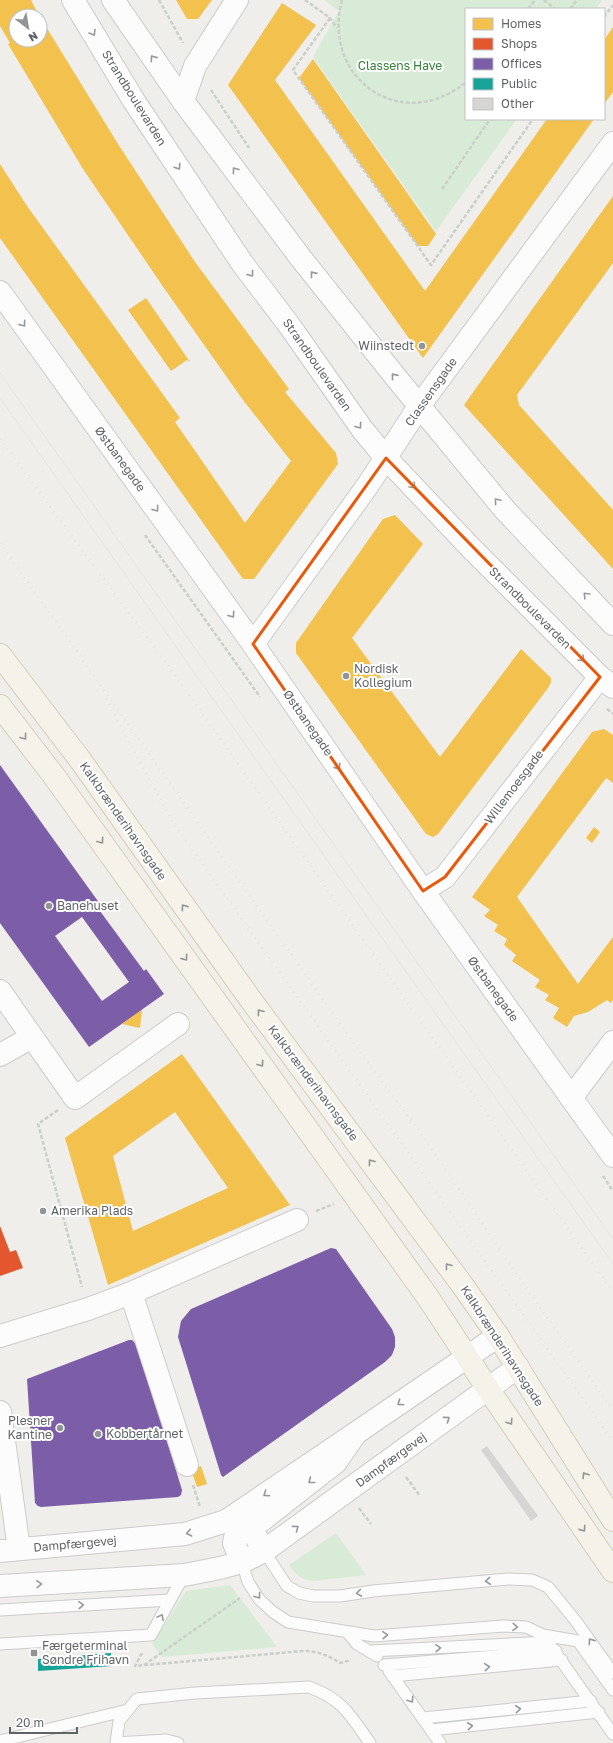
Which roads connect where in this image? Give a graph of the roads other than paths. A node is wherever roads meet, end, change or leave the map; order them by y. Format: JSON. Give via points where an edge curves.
{"nodes":[{"id":1,"x":73,"y":0,"type":"edge"},
{"id":2,"x":114,"y":0,"type":"edge"},
{"id":3,"x":237,"y":0,"type":"edge"},
{"id":4,"x":195,"y":66,"type":"junction"},
{"id":5,"x":167,"y":78,"type":"junction"},
{"id":6,"x":183,"y":102,"type":"junction"},
{"id":7,"x":613,"y":142,"type":"edge"},
{"id":8,"x":0,"y":292,"type":"edge"},
{"id":9,"x":420,"y":405,"type":"junction"},
{"id":10,"x":386,"y":458,"type":"junction"},
{"id":11,"x":612,"y":621,"type":"edge"},
{"id":12,"x":253,"y":644,"type":"junction"},
{"id":13,"x":0,"y":655,"type":"edge"},
{"id":14,"x":606,"y":682,"type":"edge"},
{"id":15,"x":0,"y":706,"type":"edge"},
{"id":16,"x":423,"y":891,"type":"junction"},
{"id":17,"x":0,"y":991,"type":"edge"},
{"id":18,"x":178,"y":1024,"type":"dead end"},
{"id":19,"x":32,"y":1037,"type":"junction"},
{"id":20,"x":613,"y":1042,"type":"edge"},
{"id":21,"x":0,"y":1055,"type":"edge"},
{"id":22,"x":571,"y":1098,"type":"junction"},
{"id":23,"x":613,"y":1156,"type":"edge"},
{"id":24,"x":304,"y":1216,"type":"road end"},
{"id":25,"x":131,"y":1293,"type":"junction"},
{"id":26,"x":0,"y":1336,"type":"edge"},
{"id":27,"x":498,"y":1336,"type":"junction"},
{"id":28,"x":467,"y":1357,"type":"junction"},
{"id":29,"x":518,"y":1367,"type":"junction"},
{"id":30,"x":488,"y":1389,"type":"junction"},
{"id":31,"x":0,"y":1412,"type":"edge"},
{"id":32,"x":187,"y":1465,"type":"dead end"},
{"id":33,"x":246,"y":1519,"type":"junction"},
{"id":34,"x":613,"y":1520,"type":"edge"},
{"id":35,"x":9,"y":1550,"type":"edge"},
{"id":36,"x":264,"y":1551,"type":"junction"},
{"id":37,"x":242,"y":1562,"type":"junction"},
{"id":38,"x":613,"y":1571,"type":"edge"},
{"id":39,"x":184,"y":1575,"type":"junction"},
{"id":40,"x":0,"y":1586,"type":"edge"},
{"id":41,"x":170,"y":1600,"type":"junction"},
{"id":42,"x":0,"y":1610,"type":"edge"},
{"id":43,"x":346,"y":1632,"type":"junction"},
{"id":44,"x":0,"y":1644,"type":"edge"},
{"id":45,"x":553,"y":1647,"type":"junction"},
{"id":46,"x":371,"y":1652,"type":"junction"},
{"id":47,"x":384,"y":1664,"type":"junction"},
{"id":48,"x":613,"y":1673,"type":"edge"},
{"id":49,"x":392,"y":1676,"type":"junction"},
{"id":50,"x":613,"y":1690,"type":"edge"},
{"id":51,"x":591,"y":1701,"type":"junction"},
{"id":52,"x":128,"y":1710,"type":"junction"},
{"id":53,"x":598,"y":1712,"type":"junction"},
{"id":54,"x":423,"y":1718,"type":"junction"},
{"id":55,"x":431,"y":1730,"type":"junction"},
{"id":56,"x":613,"y":1734,"type":"edge"},
{"id":57,"x":34,"y":1738,"type":"edge"},
{"id":58,"x":0,"y":1741,"type":"edge"},
{"id":59,"x":116,"y":1743,"type":"edge"},
{"id":60,"x":178,"y":1743,"type":"edge"},
{"id":61,"x":370,"y":1743,"type":"edge"},
{"id":62,"x":440,"y":1743,"type":"edge"}],
"edges":[{"from":1,"to":10,"type":"street","name":"Strandboulevarden","one_way":true,"via":[[134,101],[242,263],[362,429]]},
{"from":5,"to":2,"type":"street","one_way":true},
{"from":3,"to":4,"type":"street"},
{"from":4,"to":5,"type":"street"},
{"from":4,"to":6,"type":"street"},
{"from":5,"to":6,"type":"street"},
{"from":9,"to":6,"type":"street","one_way":true,"via":[[300,257]]},
{"from":7,"to":9,"type":"street","name":"Classensgade"},
{"from":8,"to":12,"type":"street","name":"Østbanegade","one_way":true},
{"from":9,"to":10,"type":"street","name":"Classensgade"},
{"from":11,"to":9,"type":"street","one_way":true,"via":[[504,510]]},
{"from":10,"to":12,"type":"street","name":"Classensgade"},
{"from":10,"to":14,"type":"street","name":"Strandboulevarden","one_way":true,"via":[[470,547]]},
{"from":12,"to":16,"type":"street","name":"Østbanegade","one_way":true},
{"from":27,"to":13,"type":"main road","name":"Kalkbrænderihavnsgade","one_way":true,"via":[[248,996],[81,761]]},
{"from":14,"to":16,"type":"street","name":"Willemoesgade","via":[[445,877]]},
{"from":15,"to":28,"type":"main road","one_way":true,"via":[[54,776],[429,1299]]},
{"from":16,"to":22,"type":"street","name":"Østbanegade"},
{"from":17,"to":19,"type":"street"},
{"from":18,"to":19,"type":"street","via":[[75,1098]]},
{"from":19,"to":21,"type":"street"},
{"from":20,"to":22,"type":"street"},
{"from":22,"to":23,"type":"street","name":"Østbanegade"},
{"from":24,"to":25,"type":"street"},
{"from":25,"to":26,"type":"street"},
{"from":25,"to":32,"type":"street"},
{"from":27,"to":28,"type":"street","name":"Dampfærgevej"},
{"from":27,"to":29,"type":"main road","name":"Kalkbrænderihavnsgade"},
{"from":28,"to":30,"type":"main road"},
{"from":28,"to":33,"type":"street","name":"Dampfærgevej","one_way":true,"via":[[356,1432],[336,1462]]},
{"from":29,"to":30,"type":"street","name":"Dampfærgevej"},
{"from":34,"to":29,"type":"main road","name":"Kalkbrænderihavnsgade","one_way":true},
{"from":36,"to":30,"type":"street","name":"Dampfærgevej","one_way":true},
{"from":30,"to":38,"type":"main road","one_way":true},
{"from":31,"to":35,"type":"street"},
{"from":33,"to":35,"type":"street","name":"Dampfærgevej","one_way":true,"via":[[226,1521],[185,1534]]},
{"from":33,"to":36,"type":"street"},
{"from":33,"to":37,"type":"street","name":"Dampfærgevej","via":[[234,1543]]},
{"from":36,"to":37,"type":"street","name":"Dampfærgevej"},
{"from":48,"to":36,"type":"lane","one_way":true,"via":[[576,1620],[548,1587],[532,1580],[508,1579],[328,1597],[313,1596],[299,1593],[287,1586]]},
{"from":37,"to":39,"type":"street","name":"Dampfærgevej"},
{"from":37,"to":43,"type":"lane","one_way":true,"via":[[259,1599],[273,1612],[288,1622]]},
{"from":40,"to":39,"type":"street","name":"Dampfærgevej","one_way":true},
{"from":39,"to":41,"type":"lane"},
{"from":42,"to":41,"type":"lane","one_way":true},
{"from":44,"to":41,"type":"lane","one_way":true,"via":[[152,1635]]},
{"from":43,"to":45,"type":"lane","one_way":true,"via":[[374,1636],[503,1626],[526,1627]]},
{"from":43,"to":46,"type":"lane","via":[[357,1644]]},
{"from":46,"to":45,"type":"lane","one_way":true},
{"from":45,"to":47,"type":"lane"},
{"from":49,"to":45,"type":"lane","one_way":true},
{"from":45,"to":50,"type":"lane","via":[[578,1641]]},
{"from":45,"to":51,"type":"lane"},
{"from":46,"to":47,"type":"lane"},
{"from":47,"to":49,"type":"lane"},
{"from":49,"to":54,"type":"lane","one_way":true},
{"from":51,"to":53,"type":"lane"},
{"from":54,"to":51,"type":"lane","one_way":true},
{"from":52,"to":57,"type":"lane"},
{"from":52,"to":59,"type":"lane","via":[[119,1720]]},
{"from":52,"to":61,"type":"lane","via":[[137,1699],[250,1689],[309,1687],[325,1693],[341,1704]]},
{"from":55,"to":53,"type":"lane","one_way":true},
{"from":53,"to":56,"type":"lane"},
{"from":54,"to":55,"type":"lane"},
{"from":55,"to":62,"type":"lane"},
{"from":57,"to":58,"type":"lane"},
{"from":59,"to":60,"type":"lane","via":[[166,1740]]}]}
